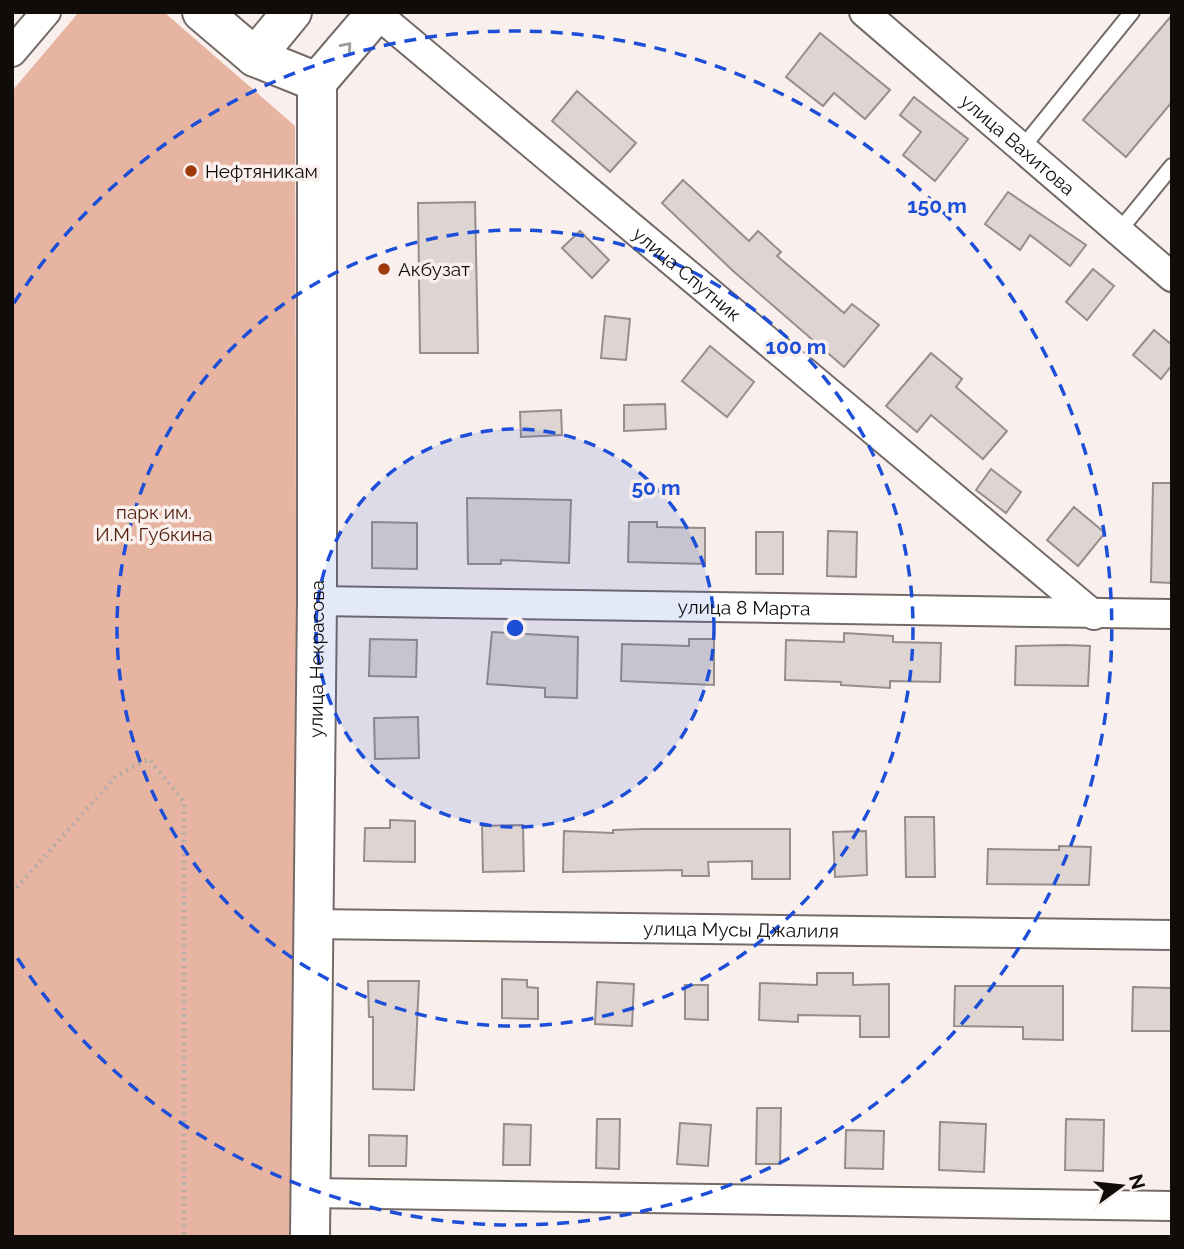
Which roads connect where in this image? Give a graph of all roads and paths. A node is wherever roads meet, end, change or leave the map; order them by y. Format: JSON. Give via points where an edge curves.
{"nodes":[{"id":1,"x":46,"y":12,"type":"edge"},
{"id":2,"x":202,"y":12,"type":"edge"},
{"id":3,"x":292,"y":12,"type":"edge"},
{"id":4,"x":864,"y":12,"type":"edge"},
{"id":5,"x":1132,"y":12,"type":"edge"},
{"id":6,"x":377,"y":13,"type":"edge"},
{"id":7,"x":12,"y":52,"type":"edge"},
{"id":8,"x":255,"y":57,"type":"junction"},
{"id":9,"x":317,"y":82,"type":"junction"},
{"id":10,"x":1022,"y":148,"type":"junction"},
{"id":11,"x":1172,"y":166,"type":"edge"},
{"id":12,"x":1119,"y":231,"type":"junction"},
{"id":13,"x":1172,"y":276,"type":"edge"},
{"id":14,"x":317,"y":601,"type":"junction"},
{"id":15,"x":1172,"y":614,"type":"edge"},
{"id":16,"x":1094,"y":615,"type":"junction"},
{"id":17,"x":12,"y":892,"type":"edge"},
{"id":18,"x":312,"y":924,"type":"junction"},
{"id":19,"x":1172,"y":935,"type":"edge"},
{"id":20,"x":310,"y":1193,"type":"junction"},
{"id":21,"x":1172,"y":1206,"type":"edge"},
{"id":22,"x":184,"y":1237,"type":"edge"},
{"id":23,"x":310,"y":1237,"type":"edge"}],
"edges":[{"from":1,"to":7,"type":"street"},
{"from":2,"to":8,"type":"street"},
{"from":3,"to":8,"type":"street"},
{"from":4,"to":10,"type":"street","name":"улица Вахитова"},
{"from":5,"to":10,"type":"lane"},
{"from":9,"to":6,"type":"street","one_way":true},
{"from":6,"to":16,"type":"street","name":"улица Спутник"},
{"from":8,"to":9,"type":"street"},
{"from":9,"to":14,"type":"street","name":"улица Некрасова"},
{"from":10,"to":12,"type":"street","name":"улица Вахитова"},
{"from":11,"to":12,"type":"lane"},
{"from":12,"to":13,"type":"street","name":"улица Вахитова"},
{"from":14,"to":16,"type":"street","name":"улица 8 Марта"},
{"from":14,"to":18,"type":"street","name":"улица Некрасова"},
{"from":15,"to":16,"type":"street","name":"улица 8 Марта"},
{"from":17,"to":22,"type":"path","via":[[117,775],[149,759],[184,802]]},
{"from":18,"to":19,"type":"street","name":"улица Мусы Джалиля"},
{"from":18,"to":20,"type":"street","name":"улица Некрасова"},
{"from":20,"to":21,"type":"street"},
{"from":20,"to":23,"type":"street","name":"улица Некрасова"}]}
